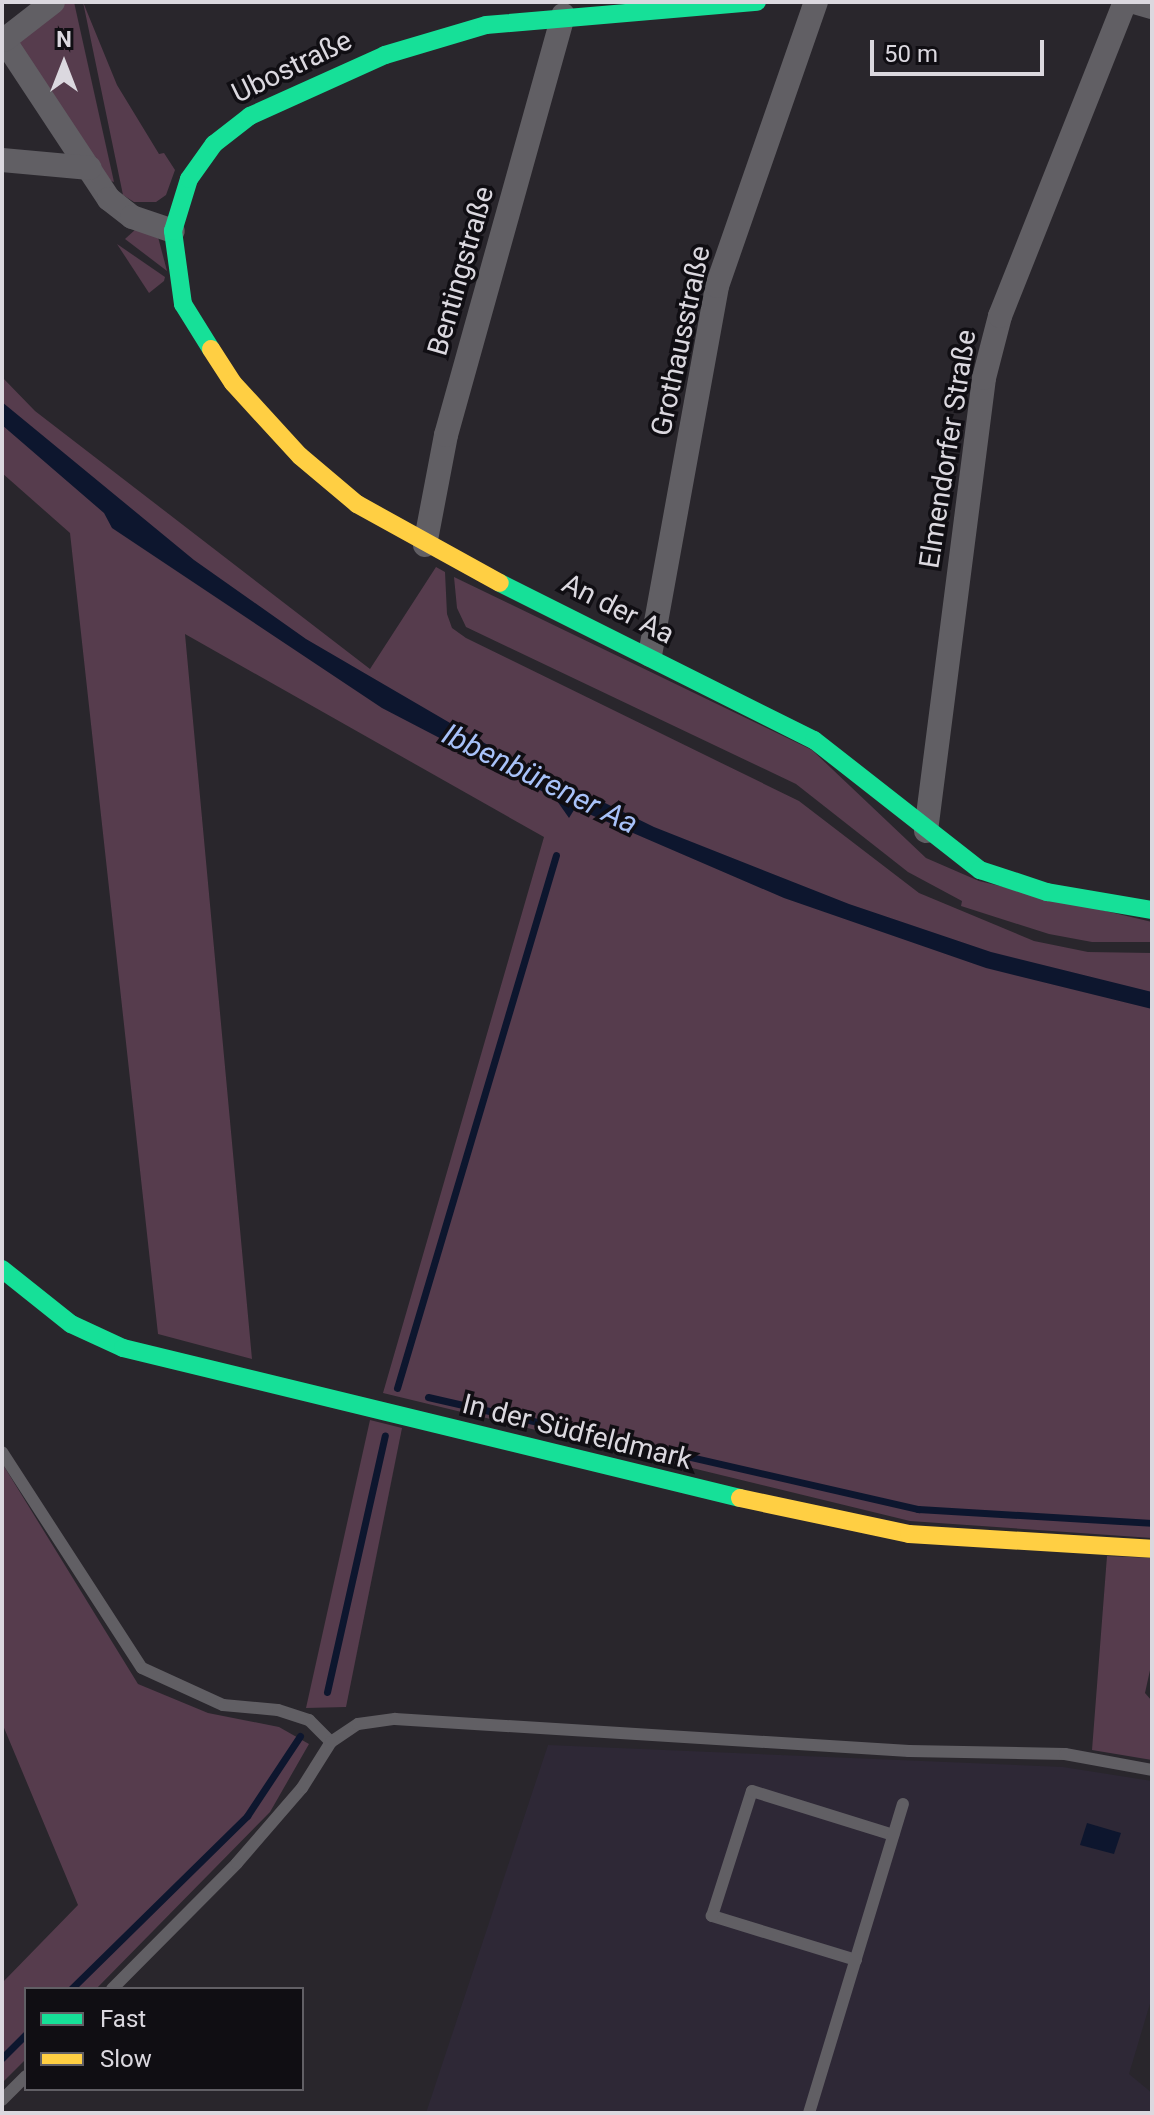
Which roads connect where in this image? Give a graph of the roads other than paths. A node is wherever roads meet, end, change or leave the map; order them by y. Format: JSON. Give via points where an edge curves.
{"nodes":[{"id":1,"x":53,"y":2,"type":"edge"},
{"id":2,"x":757,"y":2,"type":"edge"},
{"id":3,"x":816,"y":2,"type":"edge"},
{"id":4,"x":1125,"y":2,"type":"edge"},
{"id":5,"x":1134,"y":2,"type":"edge"},
{"id":6,"x":636,"y":6,"type":"edge"},
{"id":7,"x":1152,"y":7,"type":"edge"},
{"id":8,"x":563,"y":15,"type":"junction"},
{"id":9,"x":3,"y":39,"type":"edge"},
{"id":10,"x":2,"y":160,"type":"edge"},
{"id":11,"x":90,"y":168,"type":"junction"},
{"id":12,"x":173,"y":231,"type":"junction"},
{"id":13,"x":425,"y":545,"type":"junction"},
{"id":14,"x":650,"y":655,"type":"junction"},
{"id":15,"x":926,"y":831,"type":"junction"},
{"id":16,"x":1152,"y":910,"type":"edge"},
{"id":17,"x":8,"y":1274,"type":"edge"},
{"id":18,"x":2,"y":1294,"type":"edge"},
{"id":19,"x":2,"y":1452,"type":"edge"},
{"id":20,"x":1152,"y":1549,"type":"edge"},
{"id":21,"x":331,"y":1742,"type":"junction"},
{"id":22,"x":1152,"y":1770,"type":"edge"},
{"id":23,"x":903,"y":1804,"type":"dead end"},
{"id":24,"x":893,"y":1835,"type":"junction"},
{"id":25,"x":856,"y":1960,"type":"junction"},
{"id":26,"x":114,"y":1987,"type":"edge"},
{"id":27,"x":24,"y":2078,"type":"edge"},
{"id":28,"x":2,"y":2100,"type":"edge"},
{"id":29,"x":809,"y":2113,"type":"edge"}],
"edges":[{"from":1,"to":9,"type":"street"},
{"from":2,"to":6,"type":"street","name":"Ubostraße"},
{"from":3,"to":14,"type":"street","name":"Grothausstraße","via":[[717,286]]},
{"from":4,"to":15,"type":"street","name":"Elmendorfer Straße","via":[[1000,316],[984,378]]},
{"from":5,"to":7,"type":"street"},
{"from":6,"to":8,"type":"street","name":"Ubostraße"},
{"from":8,"to":12,"type":"street","name":"Ubostraße","via":[[486,25],[385,55],[250,116],[214,144],[189,179]]},
{"from":8,"to":13,"type":"street","name":"Bentingstraße","via":[[446,435]]},
{"from":9,"to":11,"type":"street"},
{"from":10,"to":11,"type":"street"},
{"from":11,"to":12,"type":"street","via":[[109,199],[132,217]]},
{"from":12,"to":13,"type":"street","name":"An der Aa","via":[[183,304],[233,383],[300,456],[357,504]]},
{"from":13,"to":14,"type":"street","name":"An der Aa"},
{"from":14,"to":15,"type":"street","name":"An der Aa","via":[[814,740]]},
{"from":15,"to":16,"type":"street","name":"An der Aa","via":[[980,870],[1047,892]]},
{"from":17,"to":18,"type":"lane","name":"In der Südfeldmark"},
{"from":17,"to":20,"type":"street","name":"In der Südfeldmark","via":[[71,1324],[123,1348],[619,1472],[909,1534]]},
{"from":19,"to":21,"type":"lane","via":[[142,1668],[223,1705],[278,1710],[309,1720]]},
{"from":21,"to":22,"type":"lane","via":[[358,1724],[395,1719],[909,1751],[1065,1754]]},
{"from":21,"to":26,"type":"lane","via":[[302,1788],[237,1863]]},
{"from":23,"to":24,"type":"lane"},
{"from":24,"to":25,"type":"lane"},
{"from":24,"to":25,"type":"lane","via":[[752,1791],[712,1916]]},
{"from":25,"to":29,"type":"lane"},
{"from":27,"to":28,"type":"lane"}]}
